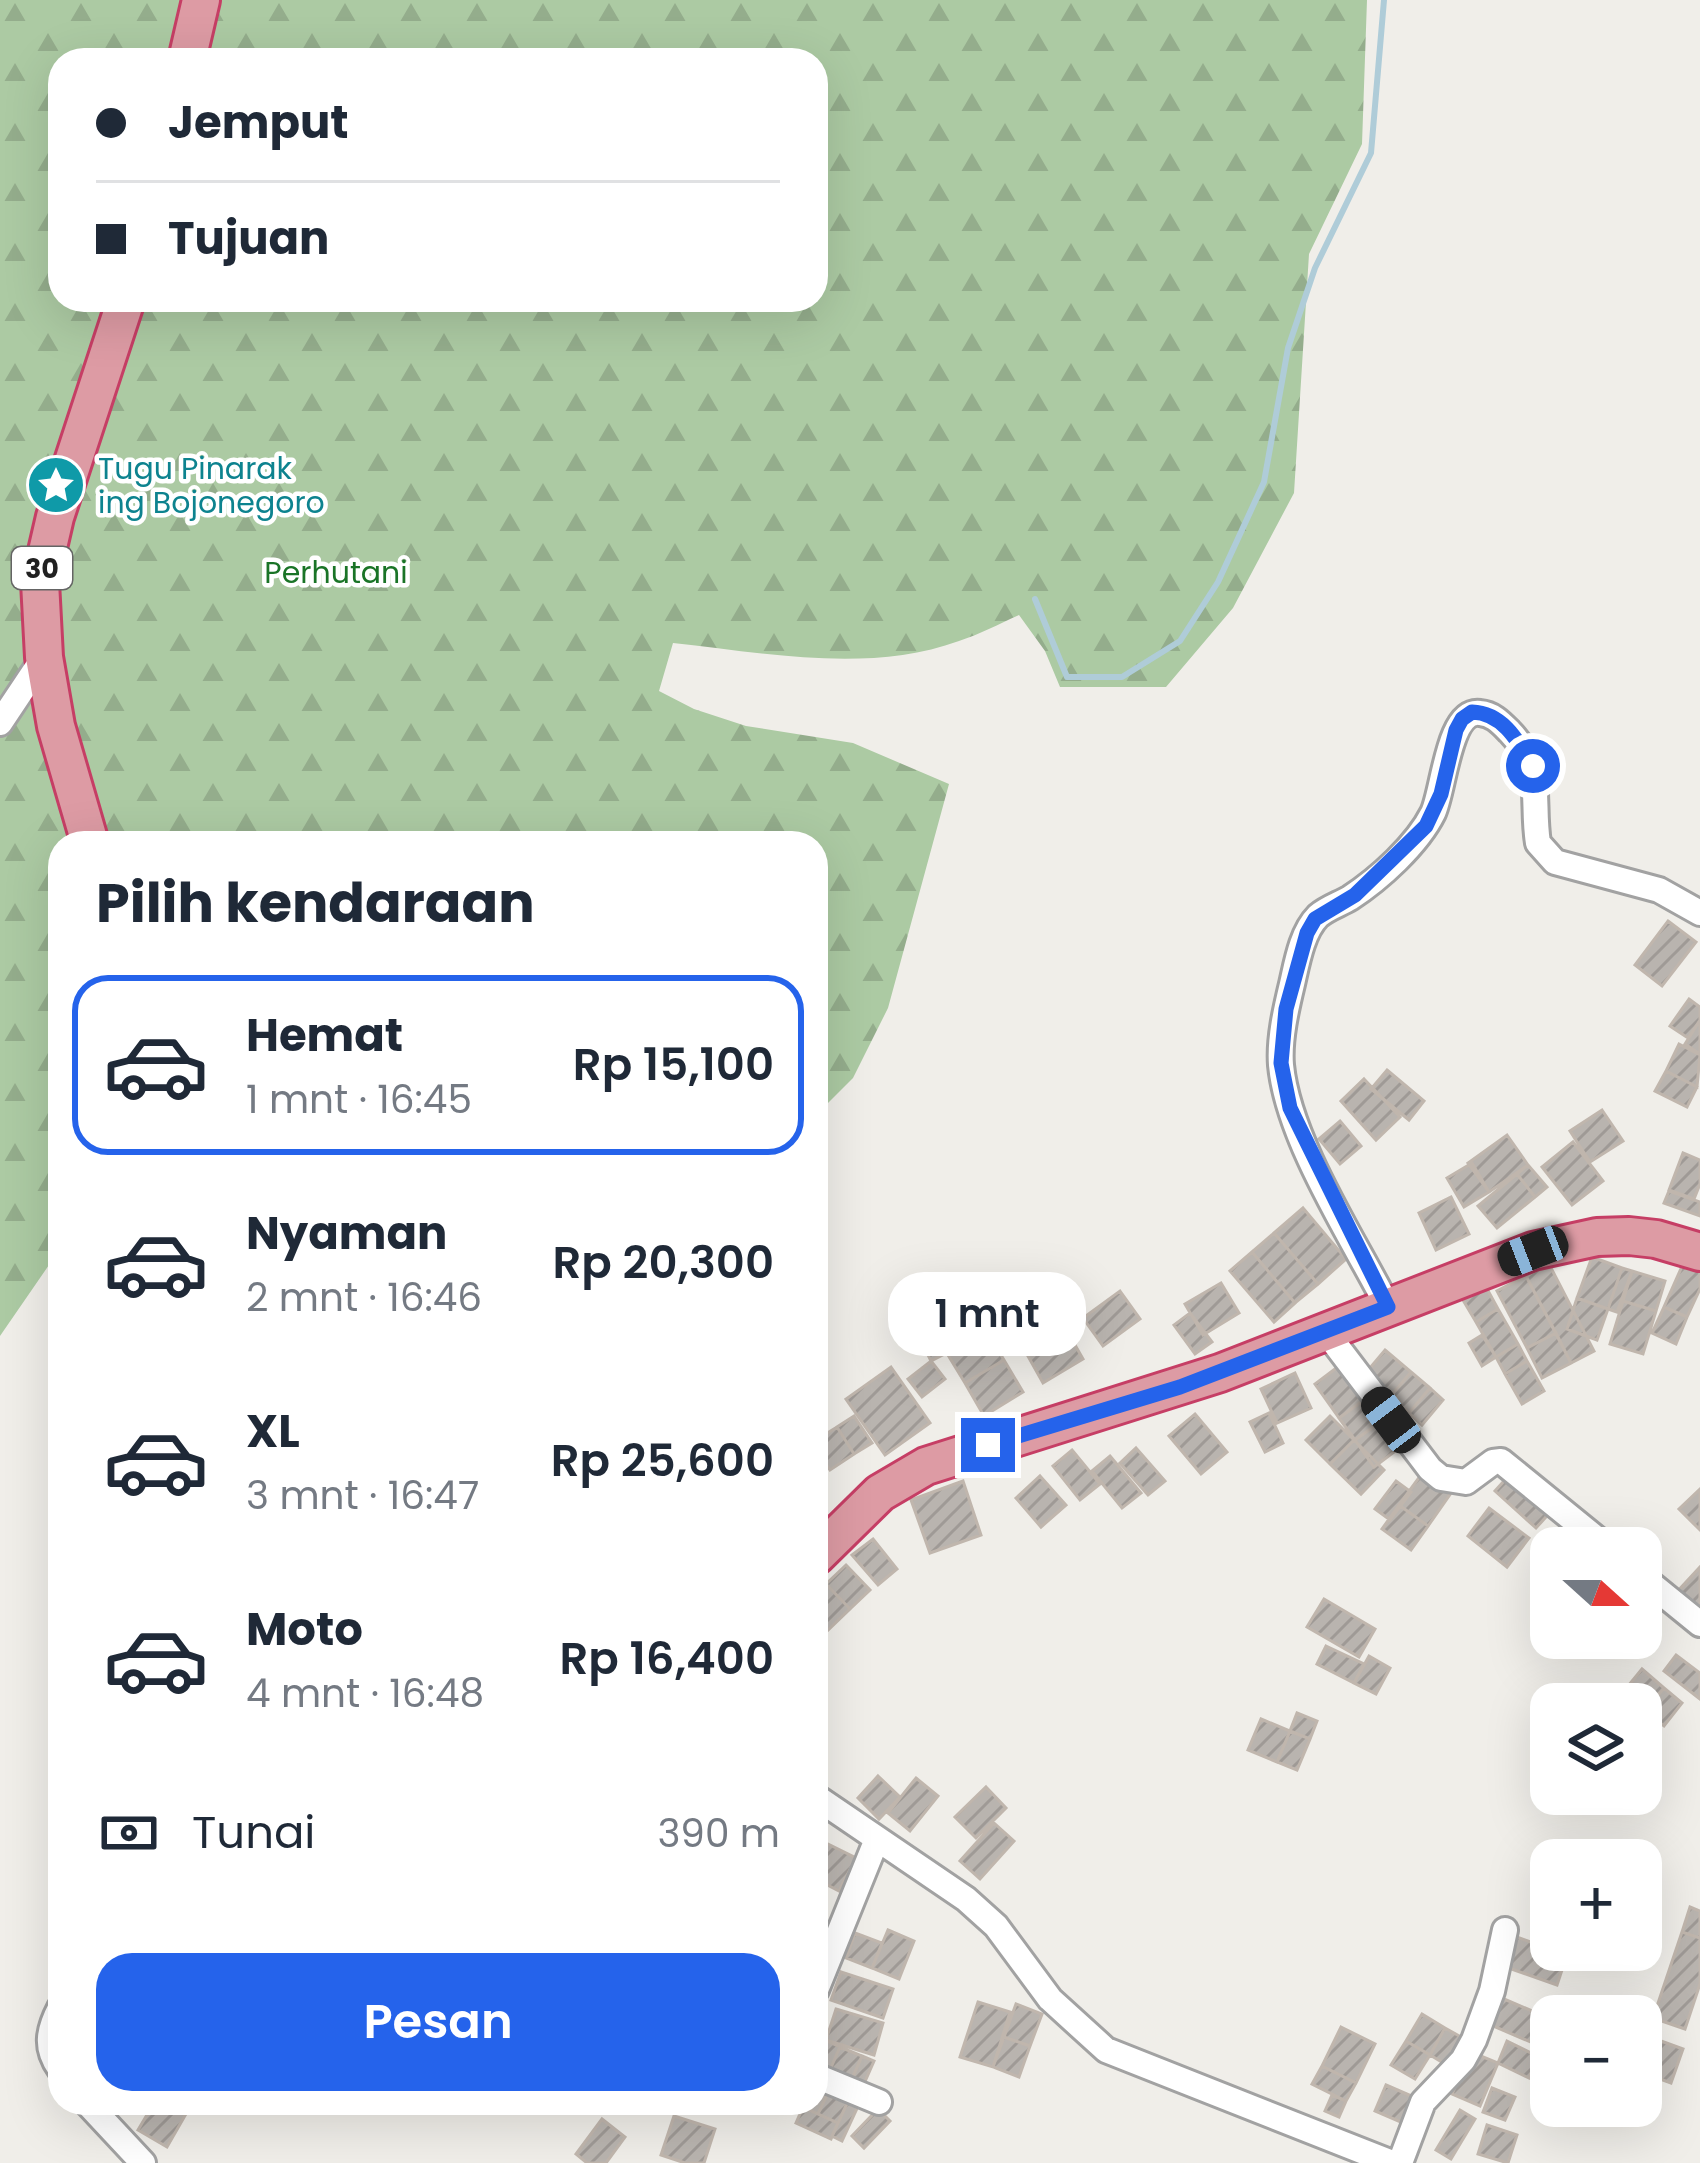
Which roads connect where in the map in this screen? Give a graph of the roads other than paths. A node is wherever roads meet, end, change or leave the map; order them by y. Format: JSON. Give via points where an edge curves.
{"nodes":[{"id":1,"x":201,"y":0,"type":"edge"},
{"id":2,"x":190,"y":48,"type":"edge"},
{"id":3,"x":122,"y":312,"type":"edge"},
{"id":4,"x":44,"y":657,"type":"junction"},
{"id":5,"x":0,"y":723,"type":"edge"},
{"id":6,"x":87,"y":831,"type":"edge"},
{"id":7,"x":1700,"y":913,"type":"edge"},
{"id":8,"x":1697,"y":1249,"type":"edge"},
{"id":9,"x":1388,"y":1307,"type":"junction"},
{"id":10,"x":1326,"y":1332,"type":"junction"},
{"id":11,"x":1582,"y":1527,"type":"edge"},
{"id":12,"x":828,"y":1544,"type":"edge"},
{"id":13,"x":1662,"y":1593,"type":"edge"},
{"id":14,"x":1700,"y":1624,"type":"edge"},
{"id":15,"x":828,"y":1805,"type":"edge"},
{"id":16,"x":878,"y":1840,"type":"junction"},
{"id":17,"x":1505,"y":1930,"type":"dead end"},
{"id":18,"x":828,"y":1961,"type":"edge"},
{"id":19,"x":828,"y":2082,"type":"edge"},
{"id":20,"x":879,"y":2102,"type":"dead end"},
{"id":21,"x":98,"y":2115,"type":"edge"},
{"id":22,"x":143,"y":2163,"type":"edge"},
{"id":23,"x":1396,"y":2163,"type":"edge"}],
"edges":[{"from":1,"to":2,"type":"highway"},
{"from":3,"to":4,"type":"highway","number":"30","via":[[44,554]]},
{"from":4,"to":5,"type":"street"},
{"from":4,"to":6,"type":"highway","number":"30"},
{"from":7,"to":9,"type":"street","via":[[1659,890],[1555,862],[1538,843],[1533,766],[1517,739],[1483,713],[1462,719],[1426,826],[1355,895],[1315,919],[1286,1009],[1281,1063],[1290,1108]]},
{"from":8,"to":9,"type":"highway","via":[[1629,1236],[1565,1242]]},
{"from":9,"to":10,"type":"highway"},
{"from":10,"to":11,"type":"street","via":[[1441,1478],[1466,1482],[1501,1461]]},
{"from":10,"to":12,"type":"highway","via":[[1139,1401],[926,1466],[880,1493]]},
{"from":13,"to":14,"type":"street"},
{"from":15,"to":16,"type":"street"},
{"from":16,"to":18,"type":"street"},
{"from":16,"to":23,"type":"street","via":[[996,1926],[1050,1999],[1106,2050]]},
{"from":17,"to":23,"type":"street","via":[[1474,2040],[1423,2102]]},
{"from":19,"to":20,"type":"street"},
{"from":21,"to":22,"type":"street"}]}
